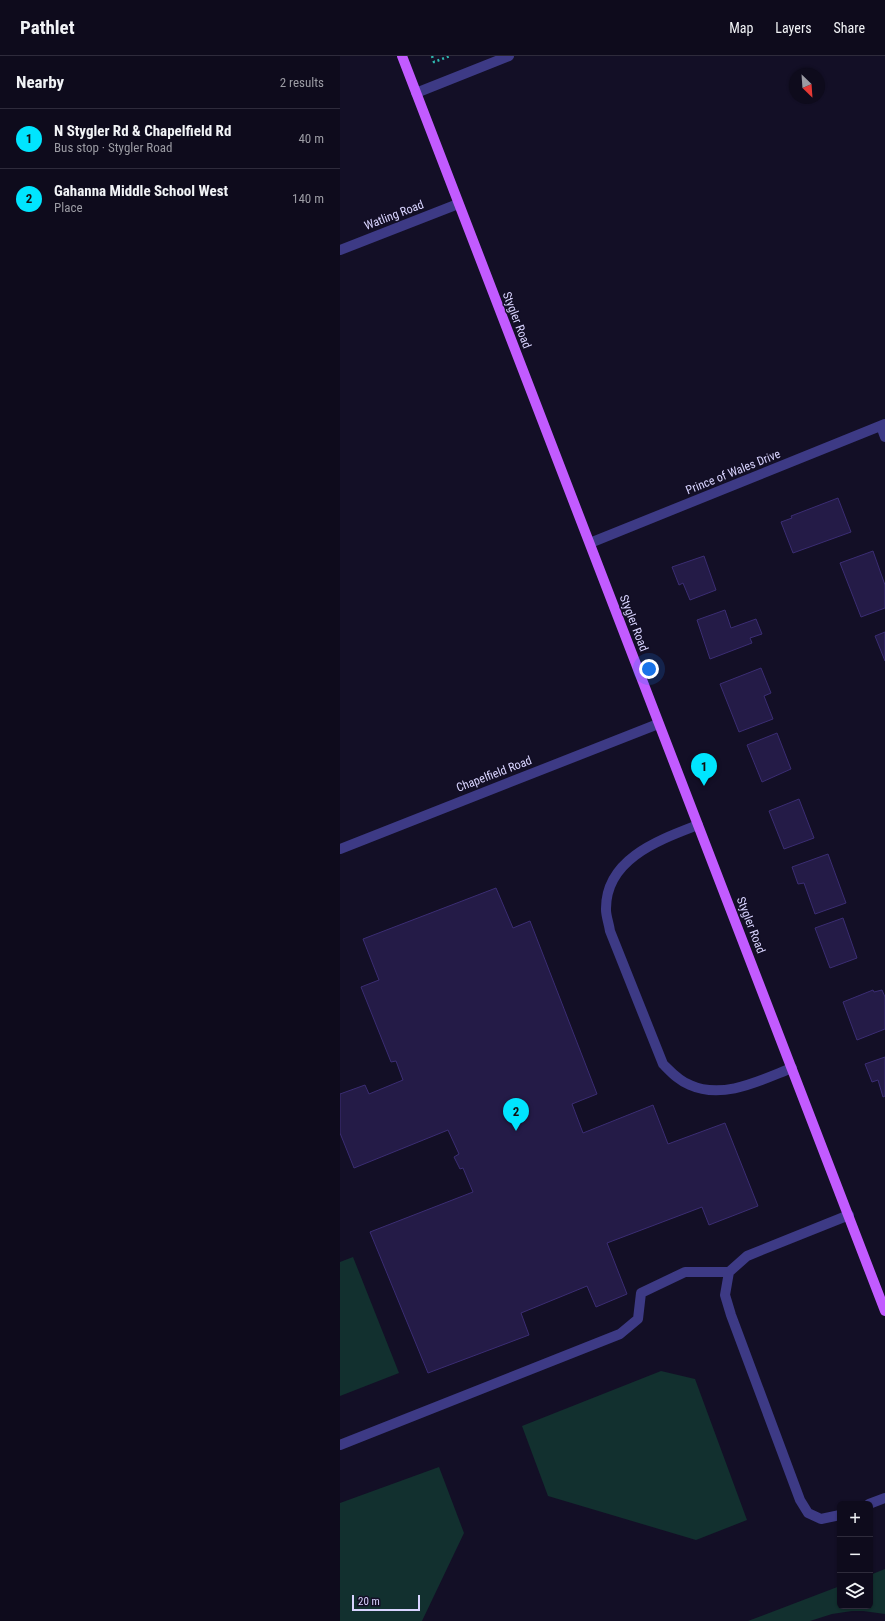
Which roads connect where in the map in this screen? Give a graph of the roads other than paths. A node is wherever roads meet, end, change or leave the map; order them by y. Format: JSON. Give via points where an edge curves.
{"nodes":[{"id":1,"x":402,"y":56,"type":"edge"},
{"id":2,"x":509,"y":56,"type":"edge"},
{"id":3,"x":416,"y":93,"type":"junction"},
{"id":4,"x":458,"y":204,"type":"junction"},
{"id":5,"x":340,"y":250,"type":"edge"},
{"id":6,"x":883,"y":425,"type":"edge"},
{"id":7,"x":885,"y":437,"type":"edge"},
{"id":8,"x":590,"y":543,"type":"junction"},
{"id":9,"x":658,"y":724,"type":"junction"},
{"id":10,"x":698,"y":825,"type":"junction"},
{"id":11,"x":340,"y":849,"type":"edge"},
{"id":12,"x":792,"y":1068,"type":"junction"},
{"id":13,"x":849,"y":1215,"type":"junction"},
{"id":14,"x":729,"y":1272,"type":"junction"},
{"id":15,"x":885,"y":1310,"type":"edge"},
{"id":16,"x":340,"y":1445,"type":"edge"},
{"id":17,"x":885,"y":1498,"type":"edge"},
{"id":18,"x":873,"y":1502,"type":"edge"},
{"id":19,"x":837,"y":1516,"type":"edge"}],
"edges":[{"from":1,"to":3,"type":"main road","name":"Stygler Road"},
{"from":2,"to":3,"type":"street"},
{"from":3,"to":4,"type":"main road","name":"Stygler Road"},
{"from":4,"to":5,"type":"street","name":"Watling Road"},
{"from":4,"to":8,"type":"main road","name":"Stygler Road"},
{"from":6,"to":7,"type":"street"},
{"from":6,"to":8,"type":"street","name":"Prince of Wales Drive"},
{"from":8,"to":9,"type":"main road","name":"Stygler Road"},
{"from":9,"to":10,"type":"main road","name":"Stygler Road"},
{"from":9,"to":11,"type":"street","name":"Chapelfield Road"},
{"from":10,"to":12,"type":"main road","name":"Stygler Road"},
{"from":10,"to":12,"type":"street","via":[[657,841],[627,861],[615,876],[607,893],[606,911],[610,930],[663,1064],[674,1075],[689,1085],[705,1090],[720,1090],[750,1085]]},
{"from":12,"to":13,"type":"main road","name":"Stygler Road"},
{"from":13,"to":14,"type":"street","via":[[747,1256]]},
{"from":13,"to":15,"type":"main road","name":"Stygler Road"},
{"from":14,"to":16,"type":"street","via":[[685,1272],[641,1293],[638,1319],[620,1334]]},
{"from":14,"to":19,"type":"street","via":[[725,1295],[731,1315],[800,1500],[808,1513],[821,1519]]},
{"from":17,"to":18,"type":"street"}]}
